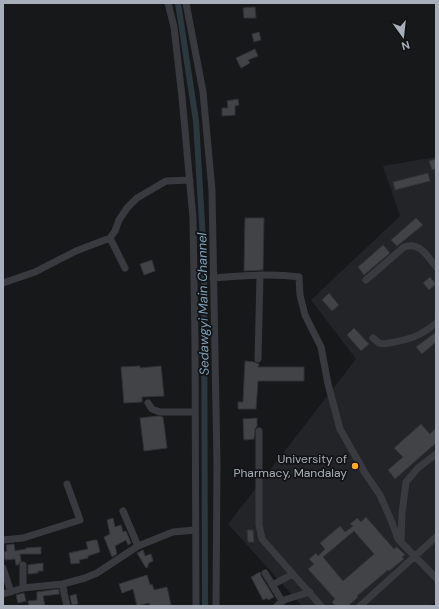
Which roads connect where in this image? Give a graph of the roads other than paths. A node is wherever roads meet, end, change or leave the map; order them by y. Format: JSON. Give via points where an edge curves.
{"nodes":[{"id":1,"x":168,"y":3,"type":"edge"},
{"id":2,"x":186,"y":3,"type":"edge"},
{"id":3,"x":190,"y":180,"type":"junction"},
{"id":4,"x":110,"y":238,"type":"junction"},
{"id":5,"x":436,"y":267,"type":"edge"},
{"id":6,"x":125,"y":268,"type":"dead end"},
{"id":7,"x":260,"y":276,"type":"junction"},
{"id":8,"x":213,"y":278,"type":"junction"},
{"id":9,"x":366,"y":280,"type":"dead end"},
{"id":10,"x":3,"y":283,"type":"edge"},
{"id":11,"x":436,"y":324,"type":"edge"},
{"id":12,"x":373,"y":338,"type":"dead end"},
{"id":13,"x":258,"y":359,"type":"dead end"},
{"id":14,"x":148,"y":403,"type":"dead end"},
{"id":15,"x":195,"y":412,"type":"junction"},
{"id":16,"x":260,"y":431,"type":"dead end"},
{"id":17,"x":436,"y":454,"type":"edge"},
{"id":18,"x":67,"y":484,"type":"dead end"},
{"id":19,"x":123,"y":511,"type":"dead end"},
{"id":20,"x":195,"y":530,"type":"junction"},
{"id":21,"x":436,"y":537,"type":"edge"},
{"id":22,"x":3,"y":540,"type":"edge"},
{"id":23,"x":401,"y":542,"type":"junction"},
{"id":24,"x":138,"y":546,"type":"junction"},
{"id":25,"x":416,"y":556,"type":"junction"},
{"id":26,"x":23,"y":565,"type":"dead end"},
{"id":27,"x":3,"y":568,"type":"edge"},
{"id":28,"x":265,"y":573,"type":"dead end"},
{"id":29,"x":293,"y":574,"type":"junction"},
{"id":30,"x":436,"y":577,"type":"edge"},
{"id":31,"x":63,"y":584,"type":"junction"},
{"id":32,"x":272,"y":585,"type":"junction"},
{"id":33,"x":23,"y":588,"type":"junction"},
{"id":34,"x":11,"y":592,"type":"junction"},
{"id":35,"x":310,"y":592,"type":"junction"},
{"id":36,"x":3,"y":594,"type":"edge"},
{"id":37,"x":280,"y":604,"type":"edge"},
{"id":38,"x":67,"y":606,"type":"edge"},
{"id":39,"x":196,"y":606,"type":"edge"},
{"id":40,"x":216,"y":606,"type":"edge"},
{"id":41,"x":321,"y":606,"type":"edge"},
{"id":42,"x":360,"y":606,"type":"edge"}],
"edges":[{"from":1,"to":3,"type":"street","via":[[174,27]]},
{"from":2,"to":8,"type":"street","via":[[203,92],[212,190]]},
{"from":3,"to":4,"type":"street","via":[[166,181],[137,198],[127,208]]},
{"from":3,"to":15,"type":"street","via":[[193,218]]},
{"from":4,"to":6,"type":"street"},
{"from":4,"to":10,"type":"street","via":[[76,251],[35,272]]},
{"from":5,"to":9,"type":"street","via":[[419,247],[410,245],[404,247]]},
{"from":7,"to":8,"type":"street"},
{"from":7,"to":13,"type":"street"},
{"from":7,"to":23,"type":"street","via":[[299,277],[304,315],[320,347],[340,428],[380,495]]},
{"from":8,"to":40,"type":"street","via":[[217,464]]},
{"from":11,"to":12,"type":"street","via":[[412,338],[384,344]]},
{"from":14,"to":15,"type":"street","via":[[152,409],[160,412]]},
{"from":15,"to":20,"type":"street"},
{"from":16,"to":29,"type":"street","via":[[260,533],[262,539]]},
{"from":17,"to":23,"type":"street","via":[[418,468],[406,482]]},
{"from":18,"to":22,"type":"street","via":[[80,520],[23,538]]},
{"from":19,"to":24,"type":"street"},
{"from":20,"to":24,"type":"street","via":[[173,532]]},
{"from":20,"to":39,"type":"street"},
{"from":21,"to":25,"type":"street"},
{"from":23,"to":25,"type":"street"},
{"from":24,"to":31,"type":"street","via":[[97,573]]},
{"from":25,"to":30,"type":"street"},
{"from":25,"to":42,"type":"street"},
{"from":26,"to":33,"type":"street"},
{"from":27,"to":34,"type":"street"},
{"from":28,"to":32,"type":"street"},
{"from":29,"to":32,"type":"street"},
{"from":29,"to":35,"type":"street"},
{"from":31,"to":33,"type":"street"},
{"from":31,"to":38,"type":"street"},
{"from":32,"to":37,"type":"street"},
{"from":33,"to":34,"type":"street"},
{"from":34,"to":36,"type":"street"},
{"from":35,"to":37,"type":"street"},
{"from":35,"to":41,"type":"street"}]}
